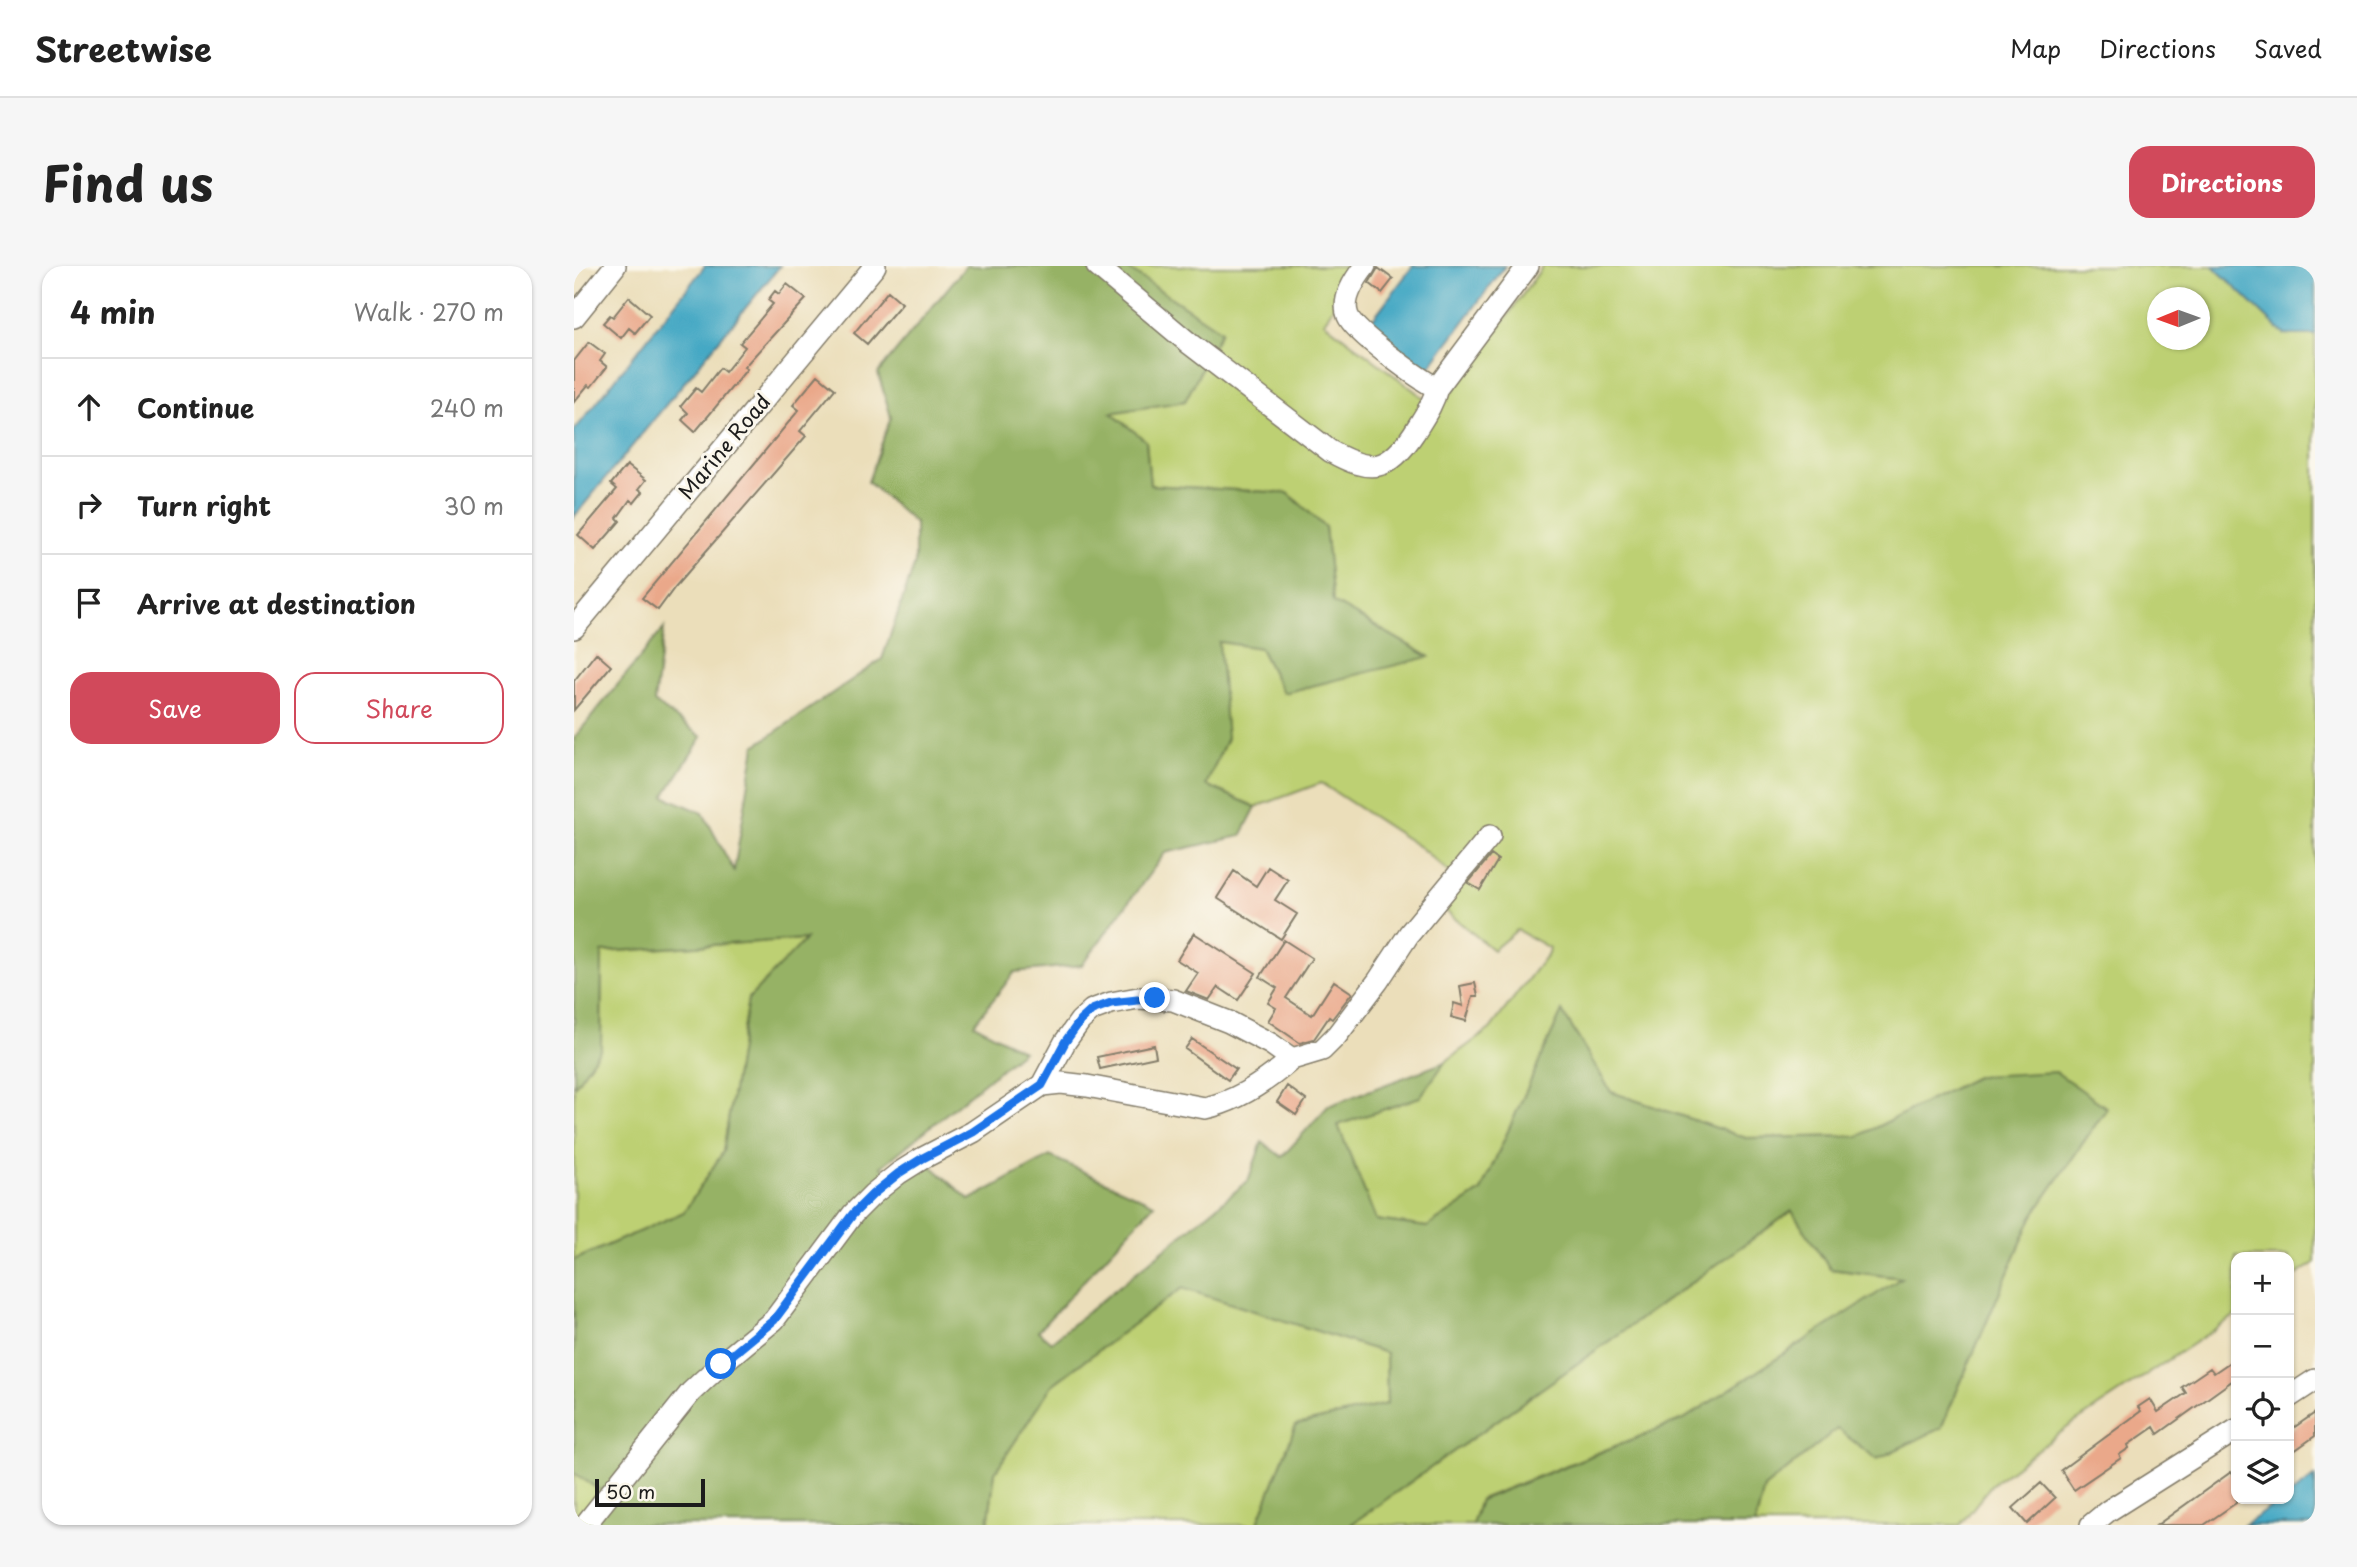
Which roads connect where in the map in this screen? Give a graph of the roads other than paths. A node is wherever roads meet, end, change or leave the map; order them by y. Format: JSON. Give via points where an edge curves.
{"nodes":[{"id":1,"x":615,"y":266,"type":"edge"},
{"id":2,"x":876,"y":266,"type":"edge"},
{"id":3,"x":1097,"y":266,"type":"edge"},
{"id":4,"x":1365,"y":266,"type":"edge"},
{"id":5,"x":1528,"y":266,"type":"edge"},
{"id":6,"x":574,"y":317,"type":"edge"},
{"id":7,"x":1437,"y":388,"type":"junction"},
{"id":8,"x":574,"y":628,"type":"edge"},
{"id":9,"x":1490,"y":836,"type":"dead end"},
{"id":10,"x":1292,"y":1059,"type":"junction"},
{"id":11,"x":1042,"y":1085,"type":"junction"},
{"id":12,"x":2315,"y":1380,"type":"edge"},
{"id":13,"x":2294,"y":1394,"type":"edge"},
{"id":14,"x":2231,"y":1433,"type":"edge"},
{"id":15,"x":585,"y":1525,"type":"edge"},
{"id":16,"x":2091,"y":1525,"type":"edge"}],
"edges":[{"from":1,"to":6,"type":"street"},
{"from":2,"to":8,"type":"street","name":"Marine Road"},
{"from":3,"to":7,"type":"street","via":[[1190,344],[1352,463],[1386,463],[1402,452]]},
{"from":4,"to":7,"type":"street","via":[[1346,302],[1348,316],[1359,331]]},
{"from":5,"to":7,"type":"street"},
{"from":9,"to":10,"type":"street","via":[[1409,934],[1337,1035],[1322,1050]]},
{"from":10,"to":11,"type":"street","via":[[1264,1081],[1205,1108],[1074,1084]]},
{"from":10,"to":11,"type":"street","via":[[1229,1022],[1173,1000],[1138,998],[1092,1010],[1065,1042]]},
{"from":11,"to":15,"type":"street","via":[[973,1132],[899,1173],[873,1194],[774,1320],[691,1392]]},
{"from":12,"to":13,"type":"street"},
{"from":14,"to":16,"type":"street"}]}
